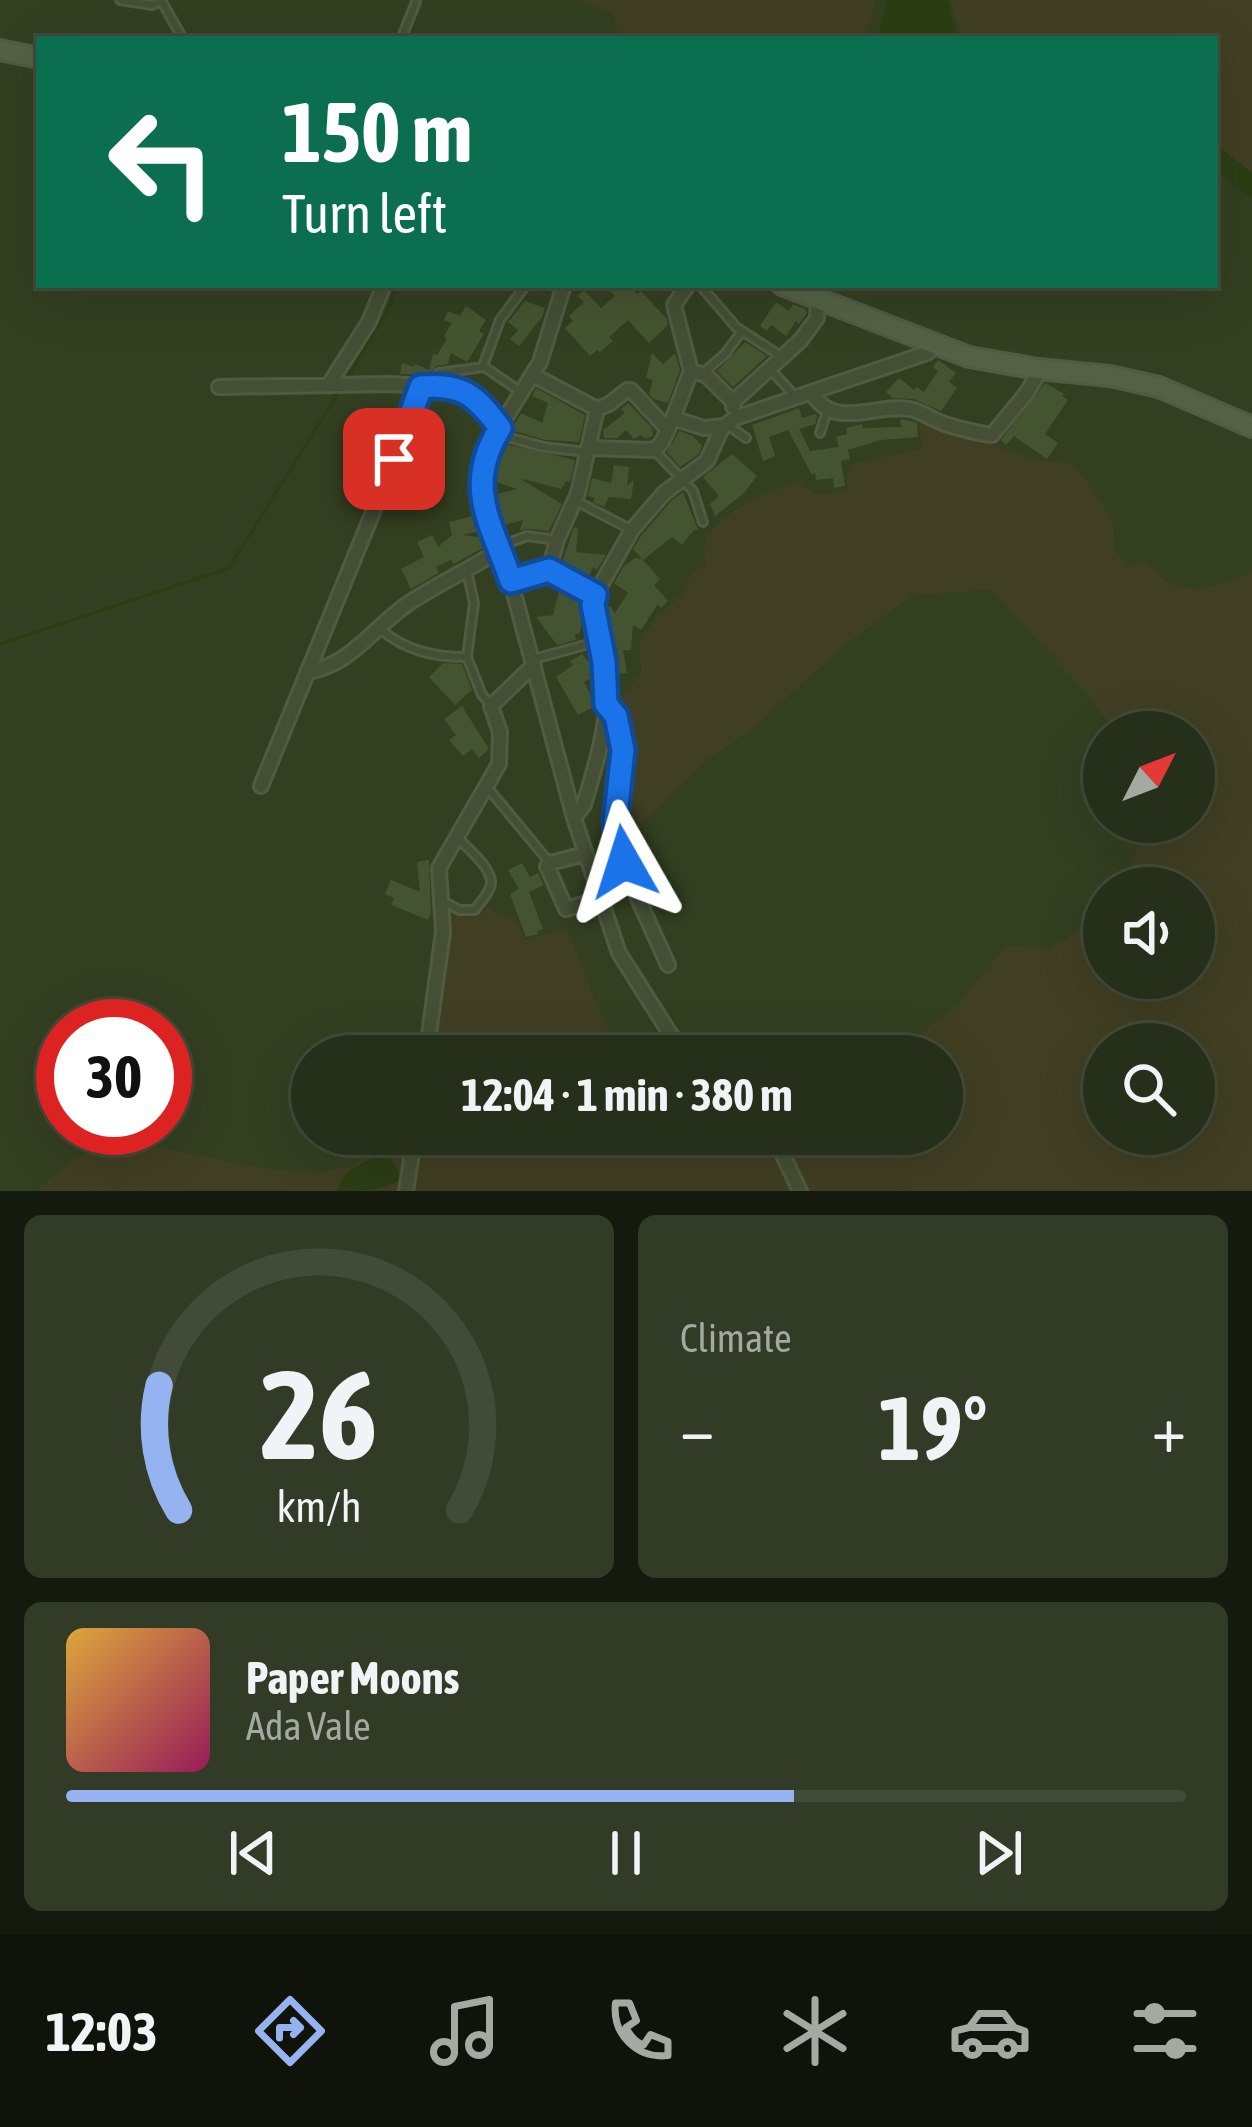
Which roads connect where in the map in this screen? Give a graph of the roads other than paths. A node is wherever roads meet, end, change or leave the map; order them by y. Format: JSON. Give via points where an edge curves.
{"nodes":[{"id":1,"x":120,"y":0,"type":"edge"},
{"id":2,"x":161,"y":1,"type":"edge"},
{"id":3,"x":416,"y":2,"type":"edge"},
{"id":4,"x":181,"y":36,"type":"edge"},
{"id":5,"x":402,"y":36,"type":"edge"},
{"id":6,"x":0,"y":50,"type":"edge"},
{"id":7,"x":36,"y":57,"type":"edge"},
{"id":8,"x":383,"y":288,"type":"edge"},
{"id":9,"x":524,"y":288,"type":"edge"},
{"id":10,"x":563,"y":288,"type":"edge"},
{"id":11,"x":686,"y":288,"type":"edge"},
{"id":12,"x":703,"y":288,"type":"edge"},
{"id":13,"x":790,"y":288,"type":"edge"},
{"id":14,"x":818,"y":299,"type":"junction"},
{"id":15,"x":742,"y":331,"type":"junction"},
{"id":16,"x":936,"y":345,"type":"junction"},
{"id":17,"x":782,"y":357,"type":"junction"},
{"id":18,"x":484,"y":367,"type":"junction"},
{"id":19,"x":770,"y":369,"type":"junction"},
{"id":20,"x":1041,"y":370,"type":"junction"},
{"id":21,"x":697,"y":372,"type":"junction"},
{"id":22,"x":533,"y":375,"type":"junction"},
{"id":23,"x":328,"y":386,"type":"junction"},
{"id":24,"x":427,"y":386,"type":"junction"},
{"id":25,"x":219,"y":387,"type":"dead end"},
{"id":26,"x":521,"y":392,"type":"junction"},
{"id":27,"x":805,"y":396,"type":"junction"},
{"id":28,"x":733,"y":402,"type":"junction"},
{"id":29,"x":597,"y":409,"type":"junction"},
{"id":30,"x":827,"y":411,"type":"junction"},
{"id":31,"x":727,"y":423,"type":"junction"},
{"id":32,"x":670,"y":424,"type":"junction"},
{"id":33,"x":1252,"y":427,"type":"edge"},
{"id":34,"x":499,"y":431,"type":"junction"},
{"id":35,"x":820,"y":433,"type":"dead end"},
{"id":36,"x":746,"y":438,"type":"dead end"},
{"id":37,"x":588,"y":450,"type":"junction"},
{"id":38,"x":655,"y":450,"type":"junction"},
{"id":39,"x":682,"y":479,"type":"junction"},
{"id":40,"x":574,"y":501,"type":"junction"},
{"id":41,"x":703,"y":522,"type":"dead end"},
{"id":42,"x":632,"y":530,"type":"junction"},
{"id":43,"x":556,"y":539,"type":"junction"},
{"id":44,"x":500,"y":548,"type":"junction"},
{"id":45,"x":549,"y":570,"type":"junction"},
{"id":46,"x":467,"y":571,"type":"junction"},
{"id":47,"x":511,"y":581,"type":"junction"},
{"id":48,"x":595,"y":595,"type":"junction"},
{"id":49,"x":380,"y":629,"type":"junction"},
{"id":50,"x":600,"y":641,"type":"junction"},
{"id":51,"x":467,"y":657,"type":"junction"},
{"id":52,"x":534,"y":662,"type":"junction"},
{"id":53,"x":307,"y":672,"type":"junction"},
{"id":54,"x":606,"y":704,"type":"junction"},
{"id":55,"x":491,"y":706,"type":"junction"},
{"id":56,"x":261,"y":786,"type":"dead end"},
{"id":57,"x":488,"y":787,"type":"junction"},
{"id":58,"x":574,"y":818,"type":"junction"},
{"id":59,"x":457,"y":837,"type":"junction"},
{"id":60,"x":585,"y":854,"type":"junction"},
{"id":61,"x":550,"y":863,"type":"junction"},
{"id":62,"x":600,"y":899,"type":"junction"},
{"id":63,"x":439,"y":900,"type":"junction"},
{"id":64,"x":566,"y":909,"type":"junction"},
{"id":65,"x":570,"y":925,"type":"dead end"},
{"id":66,"x":668,"y":965,"type":"dead end"},
{"id":67,"x":429,"y":1035,"type":"edge"},
{"id":68,"x":671,"y":1035,"type":"edge"},
{"id":69,"x":412,"y":1155,"type":"edge"},
{"id":70,"x":783,"y":1155,"type":"edge"},
{"id":71,"x":406,"y":1191,"type":"edge"},
{"id":72,"x":800,"y":1191,"type":"edge"}],
"edges":[{"from":1,"to":2,"type":"lane"},
{"from":2,"to":4,"type":"lane"},
{"from":3,"to":5,"type":"lane"},
{"from":6,"to":7,"type":"main road"},
{"from":8,"to":23,"type":"street"},
{"from":9,"to":18,"type":"lane","via":[[500,320]]},
{"from":10,"to":22,"type":"street"},
{"from":11,"to":21,"type":"street","via":[[674,305]]},
{"from":12,"to":15,"type":"lane"},
{"from":13,"to":14,"type":"main road"},
{"from":14,"to":16,"type":"main road"},
{"from":14,"to":17,"type":"street","via":[[817,318]]},
{"from":15,"to":17,"type":"lane"},
{"from":15,"to":21,"type":"lane","via":[[725,355]]},
{"from":16,"to":20,"type":"main road"},
{"from":16,"to":27,"type":"street"},
{"from":17,"to":19,"type":"street"},
{"from":18,"to":24,"type":"lane","via":[[439,373]]},
{"from":18,"to":26,"type":"lane"},
{"from":19,"to":27,"type":"lane"},
{"from":19,"to":28,"type":"street"},
{"from":20,"to":30,"type":"street","via":[[992,435],[903,407]]},
{"from":20,"to":33,"type":"main road","via":[[1159,387]]},
{"from":21,"to":28,"type":"street"},
{"from":21,"to":32,"type":"street"},
{"from":22,"to":26,"type":"street"},
{"from":22,"to":29,"type":"street"},
{"from":23,"to":24,"type":"street"},
{"from":23,"to":25,"type":"street"},
{"from":24,"to":34,"type":"street","via":[[466,392]]},
{"from":24,"to":53,"type":"street"},
{"from":26,"to":34,"type":"street"},
{"from":27,"to":30,"type":"street"},
{"from":27,"to":31,"type":"street"},
{"from":28,"to":31,"type":"street"},
{"from":29,"to":32,"type":"street","via":[[631,390]]},
{"from":29,"to":37,"type":"street"},
{"from":30,"to":35,"type":"lane"},
{"from":31,"to":32,"type":"street"},
{"from":31,"to":36,"type":"lane"},
{"from":31,"to":39,"type":"street","via":[[711,455]]},
{"from":32,"to":38,"type":"street"},
{"from":34,"to":37,"type":"lane","via":[[544,447]]},
{"from":34,"to":44,"type":"street","via":[[482,499]]},
{"from":37,"to":38,"type":"street"},
{"from":37,"to":40,"type":"street"},
{"from":38,"to":39,"type":"lane"},
{"from":39,"to":41,"type":"lane"},
{"from":39,"to":42,"type":"street"},
{"from":40,"to":42,"type":"lane"},
{"from":40,"to":43,"type":"street"},
{"from":42,"to":48,"type":"street"},
{"from":43,"to":44,"type":"lane","via":[[527,536]]},
{"from":43,"to":45,"type":"street"},
{"from":44,"to":46,"type":"street"},
{"from":44,"to":47,"type":"street"},
{"from":45,"to":47,"type":"lane"},
{"from":45,"to":48,"type":"street"},
{"from":46,"to":49,"type":"street"},
{"from":46,"to":51,"type":"lane","via":[[474,603]]},
{"from":47,"to":52,"type":"street"},
{"from":48,"to":50,"type":"street"},
{"from":49,"to":51,"type":"lane","via":[[430,655]]},
{"from":49,"to":53,"type":"street","via":[[339,662]]},
{"from":50,"to":52,"type":"lane"},
{"from":50,"to":54,"type":"street"},
{"from":51,"to":55,"type":"lane"},
{"from":52,"to":55,"type":"street"},
{"from":52,"to":58,"type":"street"},
{"from":53,"to":56,"type":"street"},
{"from":54,"to":58,"type":"street","via":[[584,805]]},
{"from":54,"to":66,"type":"street","via":[[623,750],[617,838]]},
{"from":55,"to":57,"type":"street","via":[[500,751]]},
{"from":57,"to":59,"type":"street"},
{"from":57,"to":61,"type":"lane"},
{"from":58,"to":60,"type":"street"},
{"from":59,"to":63,"type":"street","via":[[439,868]]},
{"from":59,"to":63,"type":"lane","via":[[490,888],[475,910]]},
{"from":60,"to":61,"type":"street"},
{"from":60,"to":62,"type":"street"},
{"from":61,"to":64,"type":"street"},
{"from":62,"to":64,"type":"street"},
{"from":62,"to":68,"type":"street","via":[[620,953]]},
{"from":63,"to":67,"type":"street","via":[[442,951]]},
{"from":64,"to":65,"type":"street"},
{"from":69,"to":71,"type":"street"},
{"from":70,"to":72,"type":"street"}]}
